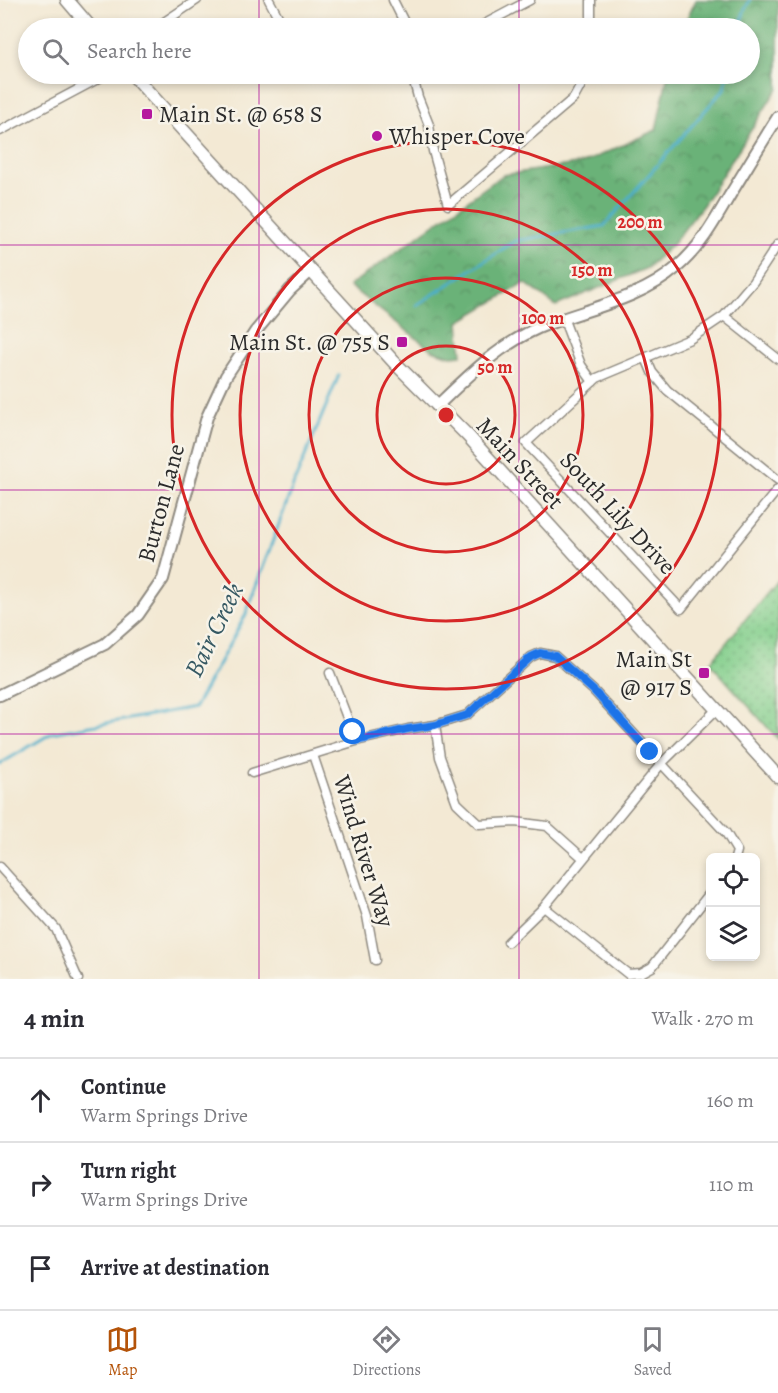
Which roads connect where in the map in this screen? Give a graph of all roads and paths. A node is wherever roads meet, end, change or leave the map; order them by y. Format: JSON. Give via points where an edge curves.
{"nodes":[{"id":1,"x":67,"y":0,"type":"edge"},
{"id":2,"x":196,"y":0,"type":"edge"},
{"id":3,"x":269,"y":0,"type":"edge"},
{"id":4,"x":393,"y":0,"type":"edge"},
{"id":5,"x":530,"y":0,"type":"edge"},
{"id":6,"x":591,"y":0,"type":"edge"},
{"id":7,"x":82,"y":18,"type":"edge"},
{"id":8,"x":170,"y":18,"type":"edge"},
{"id":9,"x":279,"y":18,"type":"edge"},
{"id":10,"x":402,"y":18,"type":"edge"},
{"id":11,"x":496,"y":18,"type":"edge"},
{"id":12,"x":591,"y":18,"type":"edge"},
{"id":13,"x":88,"y":84,"type":"edge"},
{"id":14,"x":141,"y":84,"type":"edge"},
{"id":15,"x":415,"y":84,"type":"edge"},
{"id":16,"x":582,"y":84,"type":"edge"},
{"id":17,"x":776,"y":123,"type":"edge"},
{"id":18,"x":0,"y":130,"type":"edge"},
{"id":19,"x":778,"y":244,"type":"edge"},
{"id":20,"x":312,"y":270,"type":"junction"},
{"id":21,"x":724,"y":316,"type":"junction"},
{"id":22,"x":564,"y":320,"type":"junction"},
{"id":23,"x":646,"y":358,"type":"junction"},
{"id":24,"x":778,"y":359,"type":"edge"},
{"id":25,"x":592,"y":381,"type":"junction"},
{"id":26,"x":437,"y":406,"type":"junction"},
{"id":27,"x":778,"y":480,"type":"edge"},
{"id":28,"x":778,"y":489,"type":"edge"},
{"id":29,"x":330,"y":673,"type":"dead end"},
{"id":30,"x":0,"y":695,"type":"edge"},
{"id":31,"x":716,"y":710,"type":"junction"},
{"id":32,"x":435,"y":725,"type":"junction"},
{"id":33,"x":356,"y":741,"type":"junction"},
{"id":34,"x":313,"y":755,"type":"junction"},
{"id":35,"x":661,"y":764,"type":"junction"},
{"id":36,"x":252,"y":773,"type":"dead end"},
{"id":37,"x":778,"y":777,"type":"edge"},
{"id":38,"x":736,"y":853,"type":"edge"},
{"id":39,"x":583,"y":858,"type":"junction"},
{"id":40,"x":0,"y":867,"type":"edge"},
{"id":41,"x":706,"y":898,"type":"edge"},
{"id":42,"x":544,"y":907,"type":"junction"},
{"id":43,"x":508,"y":942,"type":"dead end"},
{"id":44,"x":375,"y":960,"type":"dead end"},
{"id":45,"x":78,"y":979,"type":"edge"}],
"edges":[{"from":1,"to":7,"type":"main road"},
{"from":2,"to":8,"type":"street"},
{"from":3,"to":9,"type":"street"},
{"from":4,"to":10,"type":"street"},
{"from":5,"to":11,"type":"street"},
{"from":6,"to":12,"type":"street"},
{"from":13,"to":18,"type":"street"},
{"from":14,"to":20,"type":"main road","name":"Main Street"},
{"from":15,"to":16,"type":"street","via":[[448,205],[574,98]]},
{"from":17,"to":22,"type":"street","via":[[710,230],[675,269],[643,289]]},
{"from":19,"to":21,"type":"street"},
{"from":20,"to":26,"type":"main road","name":"Main Street"},
{"from":20,"to":30,"type":"street","name":"Burton Lane","via":[[255,332],[226,376],[207,417],[163,579],[138,615],[105,644]]},
{"from":21,"to":23,"type":"street","via":[[690,339]]},
{"from":21,"to":24,"type":"street"},
{"from":22,"to":25,"type":"street","via":[[581,365]]},
{"from":22,"to":26,"type":"street","via":[[504,346]]},
{"from":23,"to":25,"type":"street"},
{"from":23,"to":27,"type":"street","via":[[667,390]]},
{"from":25,"to":28,"type":"street","name":"South Lily Drive","via":[[526,443],[681,609]]},
{"from":26,"to":31,"type":"main road","name":"Main Street"},
{"from":29,"to":33,"type":"street"},
{"from":31,"to":35,"type":"street"},
{"from":31,"to":37,"type":"main road","name":"Main Street"},
{"from":32,"to":33,"type":"street"},
{"from":32,"to":35,"type":"street","via":[[467,715],[540,653],[555,656],[594,691]]},
{"from":32,"to":39,"type":"street","via":[[440,757],[457,803],[479,824],[515,822],[547,826]]},
{"from":33,"to":34,"type":"street"},
{"from":34,"to":36,"type":"street"},
{"from":34,"to":44,"type":"street","name":"Wind River Way","via":[[366,916]]},
{"from":35,"to":38,"type":"street","via":[[726,833]]},
{"from":35,"to":39,"type":"street"},
{"from":39,"to":42,"type":"street"},
{"from":40,"to":45,"type":"street","via":[[56,929]]},
{"from":41,"to":42,"type":"street","via":[[652,967],[628,974]]},
{"from":42,"to":43,"type":"street"}]}
